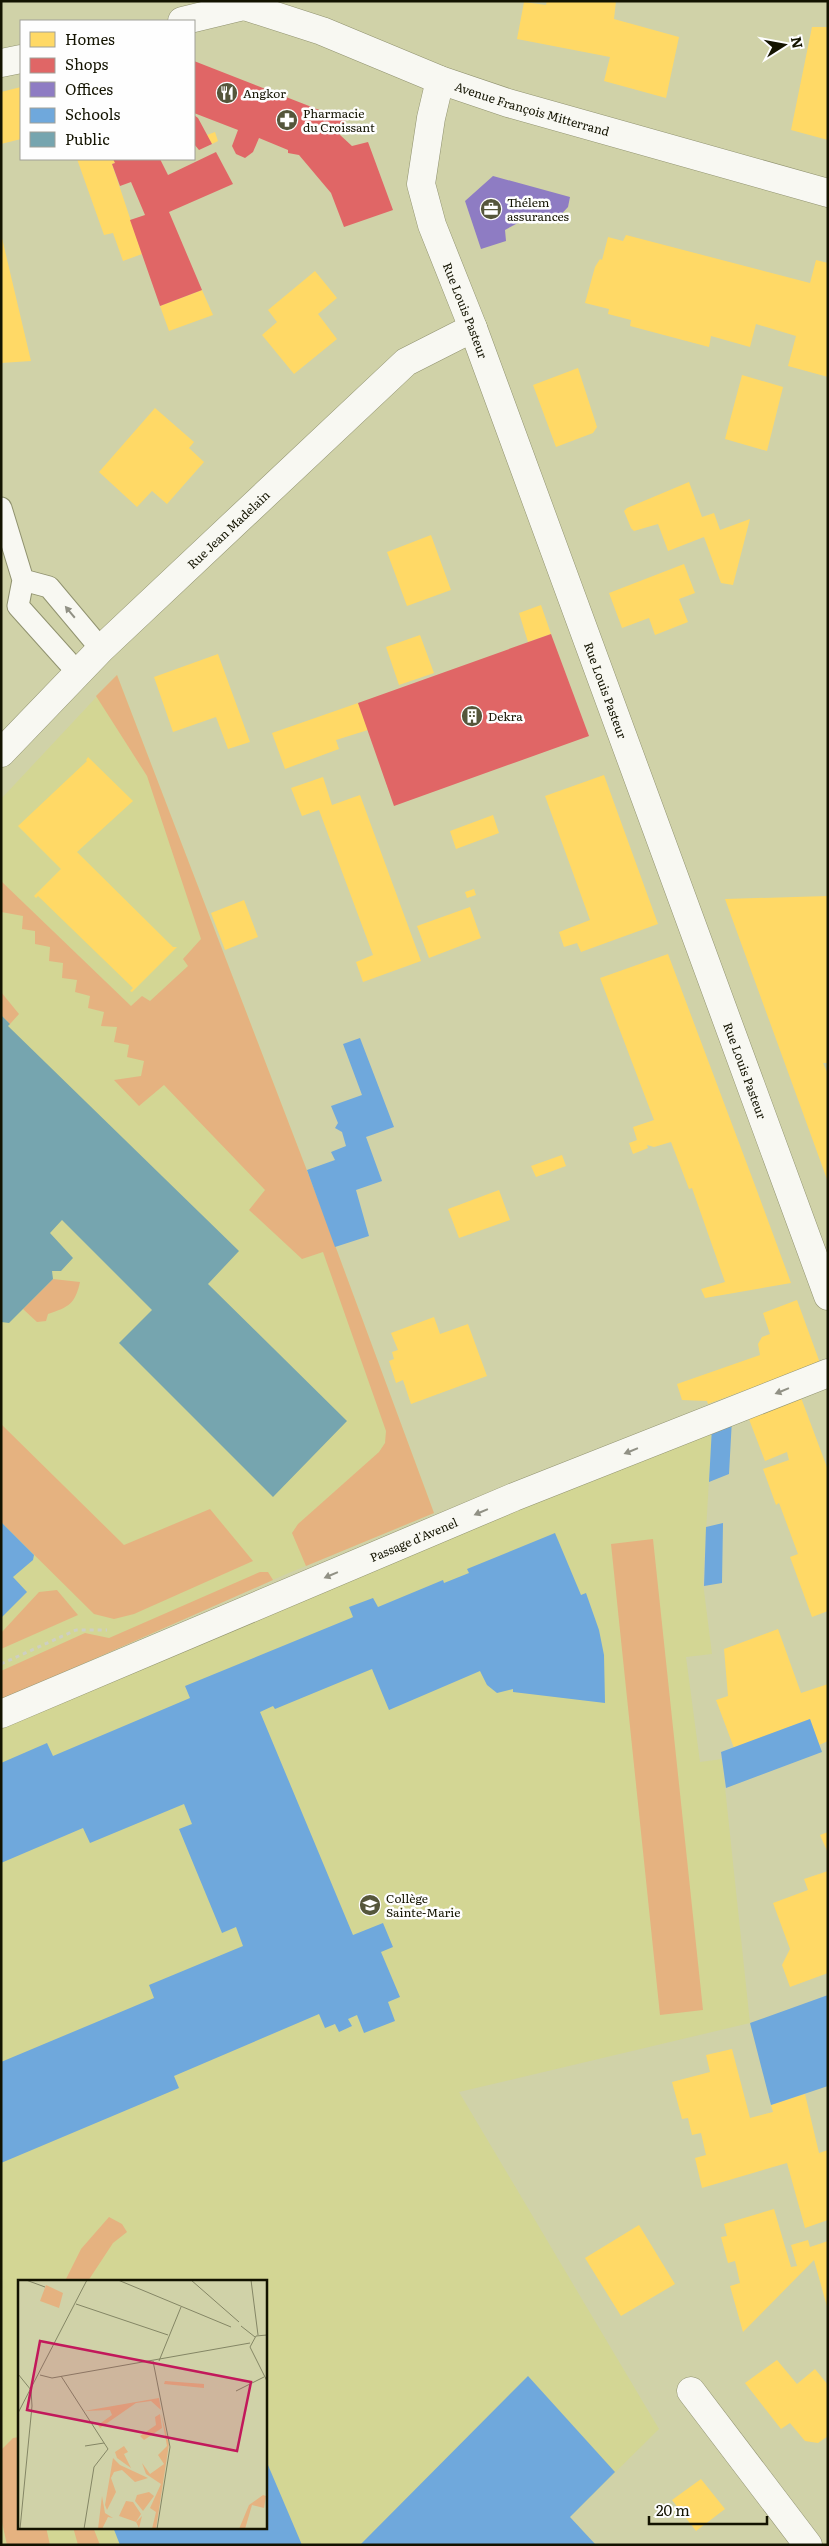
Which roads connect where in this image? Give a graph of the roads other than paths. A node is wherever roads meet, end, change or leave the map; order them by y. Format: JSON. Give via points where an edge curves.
{"nodes":[{"id":1,"x":241,"y":3,"type":"edge"},
{"id":2,"x":185,"y":20,"type":"edge"},
{"id":3,"x":20,"y":59,"type":"edge"},
{"id":4,"x":1,"y":63,"type":"edge"},
{"id":5,"x":440,"y":80,"type":"junction"},
{"id":6,"x":828,"y":193,"type":"edge"},
{"id":7,"x":473,"y":328,"type":"junction"},
{"id":8,"x":1,"y":508,"type":"edge"},
{"id":9,"x":22,"y":580,"type":"junction"},
{"id":10,"x":101,"y":650,"type":"junction"},
{"id":11,"x":78,"y":673,"type":"junction"},
{"id":12,"x":1,"y":753,"type":"edge"},
{"id":13,"x":828,"y":1296,"type":"edge"},
{"id":14,"x":828,"y":1373,"type":"edge"},
{"id":15,"x":1,"y":1714,"type":"edge"},
{"id":16,"x":691,"y":2391,"type":"dead end"},
{"id":17,"x":808,"y":2545,"type":"edge"}],
"edges":[{"from":1,"to":2,"type":"street"},
{"from":1,"to":5,"type":"street","name":"Avenue François Mitterrand","via":[[322,31]]},
{"from":3,"to":4,"type":"street"},
{"from":5,"to":6,"type":"street","name":"Avenue François Mitterrand","via":[[508,103]]},
{"from":5,"to":7,"type":"street","name":"Rue Louis Pasteur","via":[[421,184],[432,225]]},
{"from":7,"to":10,"type":"street","name":"Rue Jean Madelain","via":[[406,362]]},
{"from":7,"to":13,"type":"street","name":"Rue Louis Pasteur"},
{"from":8,"to":9,"type":"lane"},
{"from":10,"to":9,"type":"lane","one_way":true,"via":[[49,587]]},
{"from":9,"to":11,"type":"lane","via":[[18,606]]},
{"from":10,"to":11,"type":"street","name":"Rue Jean Madelain"},
{"from":11,"to":12,"type":"street","name":"Rue Jean Madelain"},
{"from":14,"to":15,"type":"street","name":"Passage d'Avenel","one_way":true,"via":[[514,1497]]},
{"from":16,"to":17,"type":"street"}]}
